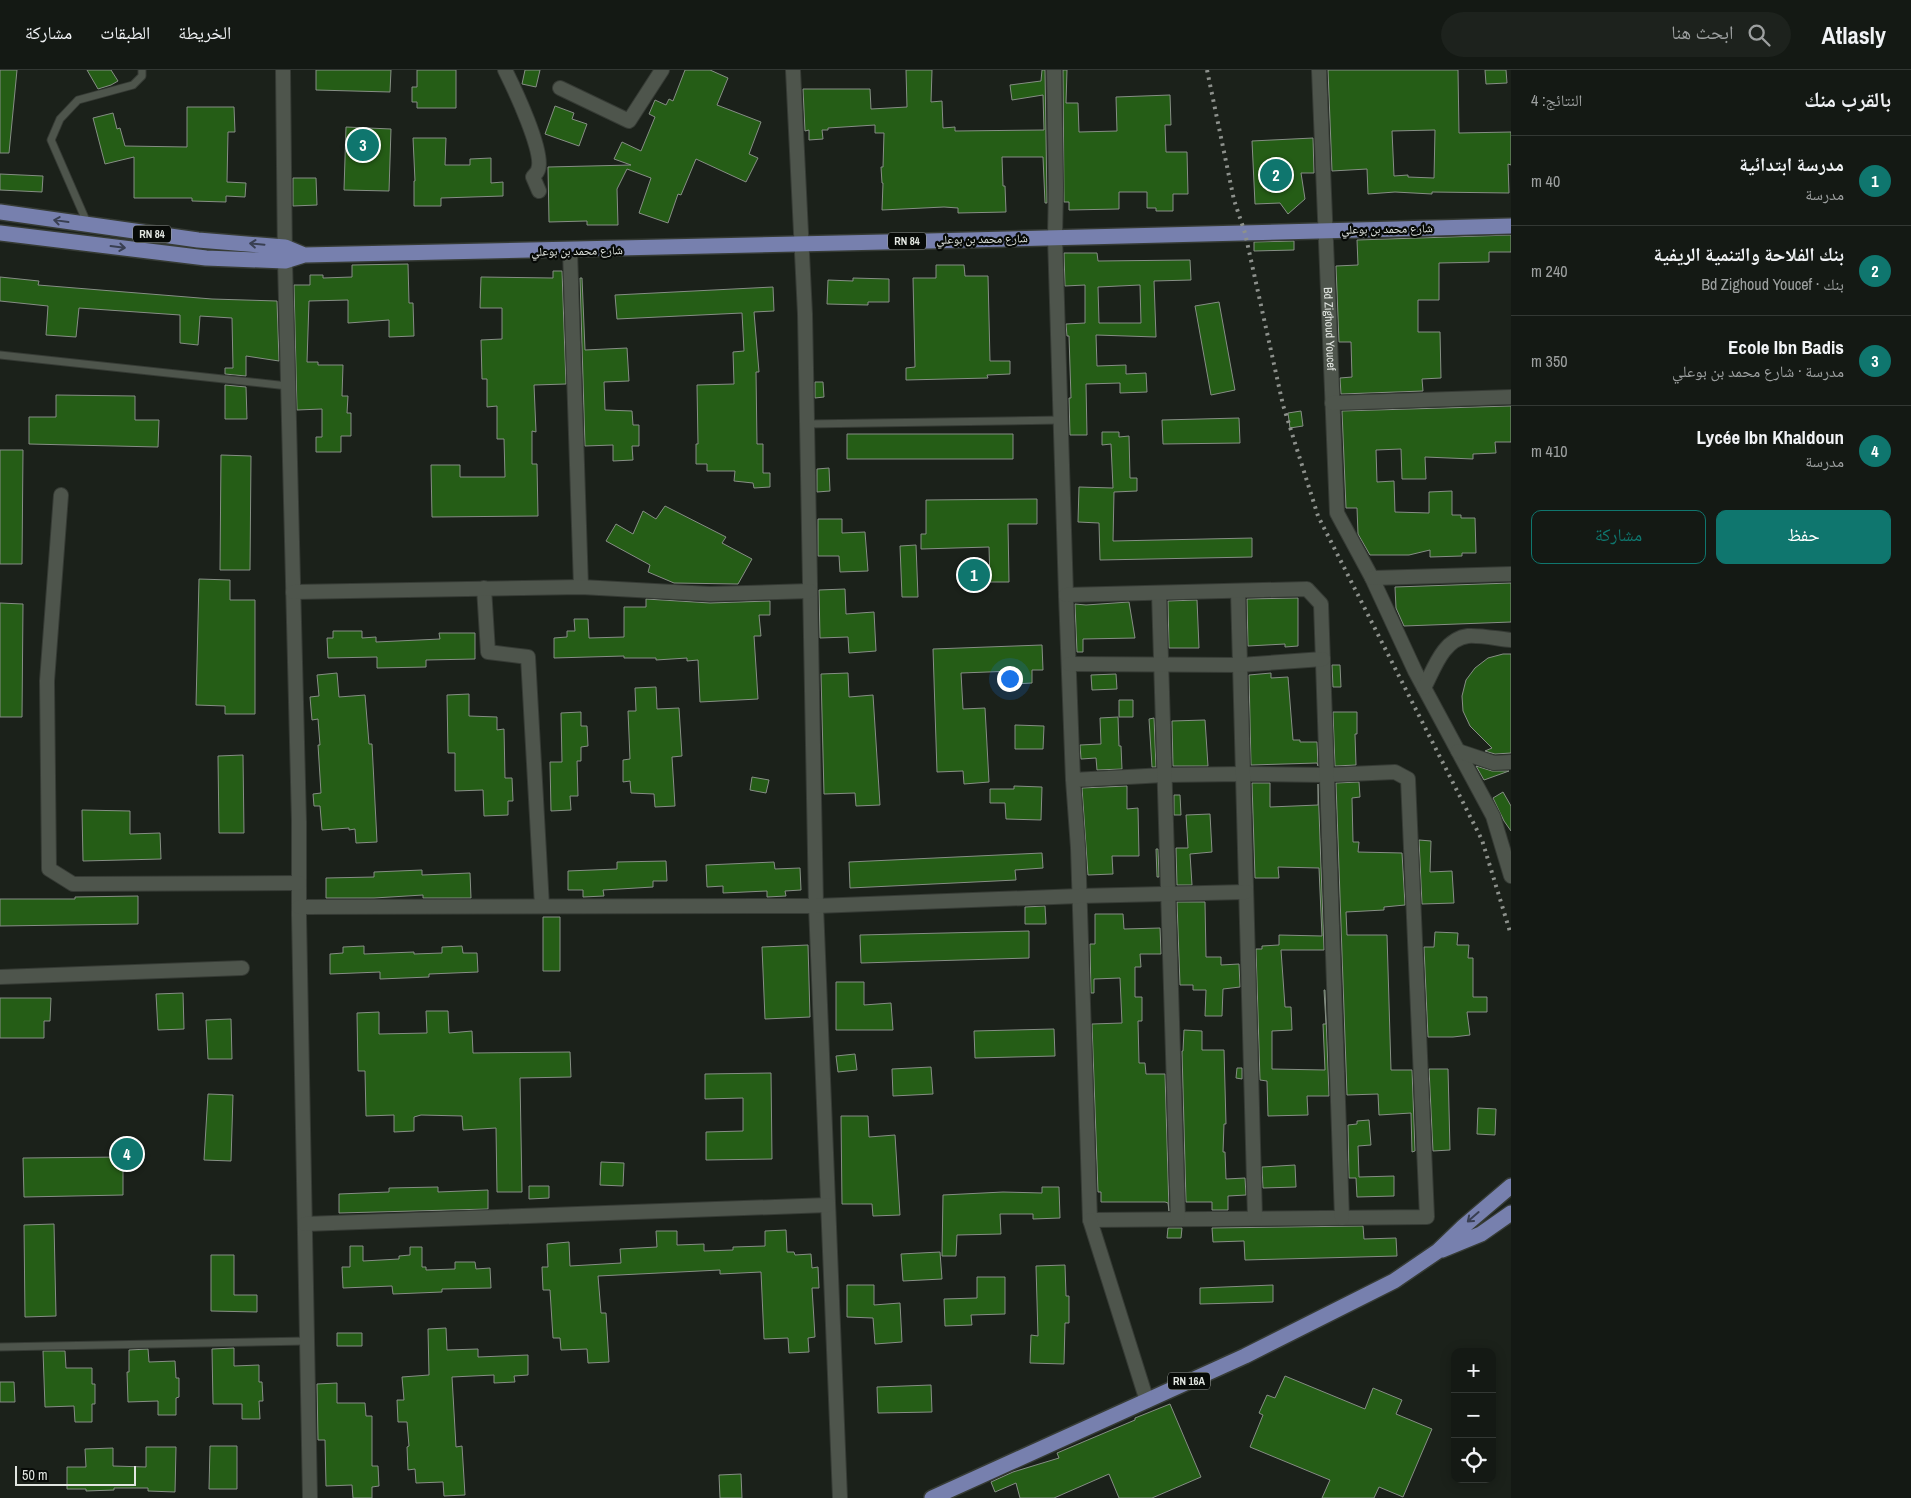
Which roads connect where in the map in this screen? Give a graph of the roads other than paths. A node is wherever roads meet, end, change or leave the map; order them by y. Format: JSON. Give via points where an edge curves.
{"nodes":[{"id":1,"x":142,"y":70,"type":"edge"},
{"id":2,"x":283,"y":70,"type":"edge"},
{"id":3,"x":505,"y":70,"type":"edge"},
{"id":4,"x":662,"y":70,"type":"edge"},
{"id":5,"x":1054,"y":70,"type":"edge"},
{"id":6,"x":1319,"y":70,"type":"edge"},
{"id":7,"x":791,"y":73,"type":"edge"},
{"id":8,"x":560,"y":88,"type":"dead end"},
{"id":9,"x":539,"y":191,"type":"dead end"},
{"id":10,"x":0,"y":212,"type":"edge"},
{"id":11,"x":88,"y":225,"type":"junction"},
{"id":12,"x":1511,"y":226,"type":"edge"},
{"id":13,"x":1326,"y":230,"type":"junction"},
{"id":14,"x":0,"y":233,"type":"edge"},
{"id":15,"x":1055,"y":238,"type":"junction"},
{"id":16,"x":801,"y":244,"type":"junction"},
{"id":17,"x":570,"y":251,"type":"junction"},
{"id":18,"x":285,"y":254,"type":"junction"},
{"id":19,"x":0,"y":356,"type":"edge"},
{"id":20,"x":288,"y":386,"type":"junction"},
{"id":21,"x":1511,"y":397,"type":"edge"},
{"id":22,"x":1332,"y":403,"type":"junction"},
{"id":23,"x":1061,"y":420,"type":"junction"},
{"id":24,"x":807,"y":424,"type":"junction"},
{"id":25,"x":61,"y":495,"type":"dead end"},
{"id":26,"x":1511,"y":574,"type":"edge"},
{"id":27,"x":1372,"y":578,"type":"junction"},
{"id":28,"x":581,"y":587,"type":"junction"},
{"id":29,"x":484,"y":588,"type":"junction"},
{"id":30,"x":810,"y":591,"type":"junction"},
{"id":31,"x":1238,"y":591,"type":"junction"},
{"id":32,"x":293,"y":592,"type":"junction"},
{"id":33,"x":1159,"y":593,"type":"junction"},
{"id":34,"x":1066,"y":595,"type":"junction"},
{"id":35,"x":1511,"y":640,"type":"edge"},
{"id":36,"x":1323,"y":659,"type":"junction"},
{"id":37,"x":1161,"y":663,"type":"junction"},
{"id":38,"x":1069,"y":664,"type":"junction"},
{"id":39,"x":1240,"y":665,"type":"junction"},
{"id":40,"x":1424,"y":688,"type":"junction"},
{"id":41,"x":1458,"y":751,"type":"junction"},
{"id":42,"x":1511,"y":762,"type":"edge"},
{"id":43,"x":1243,"y":774,"type":"junction"},
{"id":44,"x":1164,"y":775,"type":"junction"},
{"id":45,"x":1326,"y":775,"type":"junction"},
{"id":46,"x":1073,"y":780,"type":"junction"},
{"id":47,"x":1511,"y":876,"type":"edge"},
{"id":48,"x":299,"y":882,"type":"junction"},
{"id":49,"x":1246,"y":892,"type":"junction"},
{"id":50,"x":1168,"y":894,"type":"junction"},
{"id":51,"x":1079,"y":896,"type":"junction"},
{"id":52,"x":542,"y":906,"type":"junction"},
{"id":53,"x":816,"y":906,"type":"junction"},
{"id":54,"x":299,"y":907,"type":"junction"},
{"id":55,"x":242,"y":968,"type":"dead end"},
{"id":56,"x":0,"y":978,"type":"edge"},
{"id":57,"x":1511,"y":1186,"type":"edge"},
{"id":58,"x":828,"y":1206,"type":"junction"},
{"id":59,"x":1511,"y":1213,"type":"edge"},
{"id":60,"x":1254,"y":1218,"type":"junction"},
{"id":61,"x":1342,"y":1218,"type":"junction"},
{"id":62,"x":1178,"y":1219,"type":"junction"},
{"id":63,"x":1090,"y":1220,"type":"junction"},
{"id":64,"x":305,"y":1224,"type":"junction"},
{"id":65,"x":1438,"y":1251,"type":"junction"},
{"id":66,"x":307,"y":1341,"type":"junction"},
{"id":67,"x":0,"y":1347,"type":"edge"},
{"id":68,"x":1147,"y":1401,"type":"junction"},
{"id":69,"x":310,"y":1498,"type":"edge"},
{"id":70,"x":840,"y":1498,"type":"edge"},
{"id":71,"x":932,"y":1498,"type":"edge"}],
"edges":[{"from":1,"to":11,"type":"lane","via":[[142,76],[133,85],[78,100],[60,119],[51,140]]},
{"from":2,"to":18,"type":"street"},
{"from":3,"to":9,"type":"street","via":[[537,150],[538,169],[533,177]]},
{"from":4,"to":8,"type":"street","via":[[629,121]]},
{"from":5,"to":15,"type":"street"},
{"from":6,"to":13,"type":"street","name":"Bd Zighoud Youcef"},
{"from":7,"to":16,"type":"street"},
{"from":11,"to":10,"type":"main road","number":"RN 84","one_way":true},
{"from":18,"to":11,"type":"main road","number":"RN 84","one_way":true},
{"from":12,"to":13,"type":"main road","name":"شارع محمد بن بوعلي","number":"RN 84"},
{"from":13,"to":15,"type":"main road","name":"شارع محمد بن بوعلي","number":"RN 84"},
{"from":13,"to":22,"type":"street","name":"Bd Zighoud Youcef"},
{"from":14,"to":18,"type":"main road","number":"RN 84","one_way":true,"via":[[206,258]]},
{"from":15,"to":16,"type":"main road","name":"شارع محمد بن بوعلي","number":"RN 84"},
{"from":15,"to":23,"type":"street"},
{"from":16,"to":17,"type":"main road","name":"شارع محمد بن بوعلي","number":"RN 84"},
{"from":16,"to":24,"type":"street","via":[[806,314]]},
{"from":17,"to":18,"type":"main road","name":"شارع محمد بن بوعلي","number":"RN 84"},
{"from":17,"to":28,"type":"street"},
{"from":18,"to":20,"type":"street"},
{"from":19,"to":20,"type":"lane"},
{"from":20,"to":32,"type":"street"},
{"from":21,"to":22,"type":"street"},
{"from":22,"to":27,"type":"street","name":"Bd Zighoud Youcef","via":[[1337,513]]},
{"from":23,"to":24,"type":"lane"},
{"from":23,"to":34,"type":"street"},
{"from":24,"to":30,"type":"street"},
{"from":25,"to":48,"type":"street","via":[[48,681],[49,869],[73,884]]},
{"from":26,"to":27,"type":"street"},
{"from":27,"to":40,"type":"street","name":"Bd Zighoud Youcef"},
{"from":28,"to":29,"type":"street"},
{"from":28,"to":30,"type":"street","via":[[710,594]]},
{"from":29,"to":32,"type":"street"},
{"from":29,"to":52,"type":"street","via":[[488,652],[528,657]]},
{"from":30,"to":53,"type":"street"},
{"from":31,"to":33,"type":"street"},
{"from":31,"to":36,"type":"street","via":[[1307,589],[1321,604]]},
{"from":31,"to":39,"type":"street"},
{"from":32,"to":48,"type":"street"},
{"from":33,"to":34,"type":"street"},
{"from":33,"to":37,"type":"street"},
{"from":34,"to":38,"type":"street"},
{"from":35,"to":40,"type":"street","via":[[1467,636],[1450,644],[1439,657]]},
{"from":36,"to":39,"type":"street"},
{"from":36,"to":45,"type":"street"},
{"from":37,"to":38,"type":"street"},
{"from":37,"to":39,"type":"street"},
{"from":37,"to":44,"type":"street"},
{"from":38,"to":46,"type":"street"},
{"from":39,"to":43,"type":"street"},
{"from":40,"to":41,"type":"street","name":"Bd Zighoud Youcef"},
{"from":41,"to":42,"type":"street","via":[[1494,763]]},
{"from":41,"to":47,"type":"street","name":"Bd Zighoud Youcef","via":[[1493,816]]},
{"from":43,"to":44,"type":"street"},
{"from":43,"to":45,"type":"street"},
{"from":43,"to":49,"type":"street"},
{"from":44,"to":46,"type":"street"},
{"from":44,"to":50,"type":"street"},
{"from":45,"to":61,"type":"street"},
{"from":45,"to":61,"type":"street","via":[[1395,772],[1408,779],[1427,1217]]},
{"from":46,"to":51,"type":"street"},
{"from":48,"to":54,"type":"street"},
{"from":49,"to":50,"type":"street"},
{"from":49,"to":60,"type":"street"},
{"from":50,"to":51,"type":"street"},
{"from":50,"to":62,"type":"street"},
{"from":51,"to":53,"type":"street"},
{"from":51,"to":63,"type":"street"},
{"from":52,"to":53,"type":"street"},
{"from":52,"to":54,"type":"street"},
{"from":53,"to":58,"type":"street"},
{"from":54,"to":64,"type":"street"},
{"from":55,"to":56,"type":"street"},
{"from":57,"to":65,"type":"main road","number":"RN 16A","one_way":true},
{"from":58,"to":64,"type":"street"},
{"from":58,"to":70,"type":"street"},
{"from":59,"to":65,"type":"main road","via":[[1481,1234]]},
{"from":60,"to":61,"type":"street"},
{"from":60,"to":62,"type":"street"},
{"from":62,"to":63,"type":"street"},
{"from":63,"to":68,"type":"street"},
{"from":64,"to":66,"type":"street"},
{"from":65,"to":68,"type":"main road","number":"RN 16A","via":[[1394,1281],[1246,1356]]},
{"from":66,"to":67,"type":"lane"},
{"from":66,"to":69,"type":"street"},
{"from":68,"to":71,"type":"main road","number":"RN 16A"}]}
